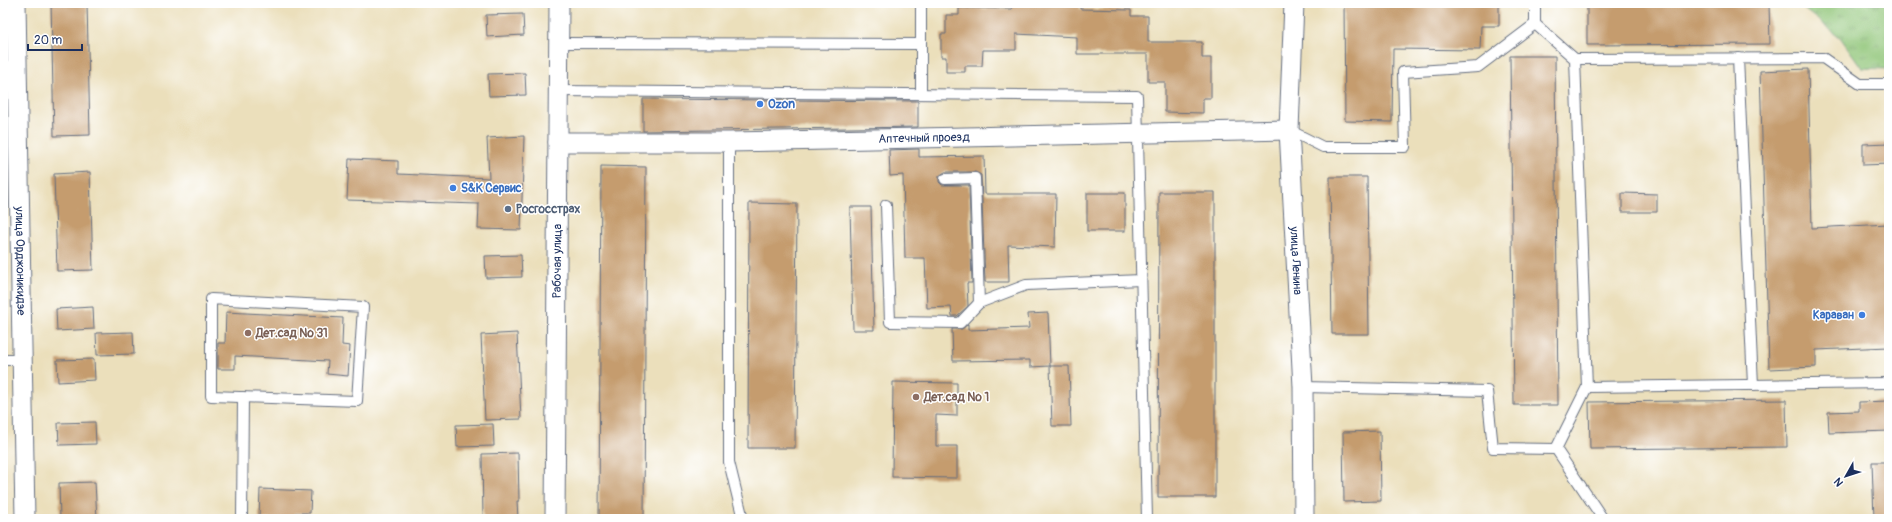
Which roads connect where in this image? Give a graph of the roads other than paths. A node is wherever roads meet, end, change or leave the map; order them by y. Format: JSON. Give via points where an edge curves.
{"nodes":[{"id":1,"x":16,"y":3,"type":"edge"},
{"id":2,"x":559,"y":3,"type":"edge"},
{"id":3,"x":921,"y":3,"type":"edge"},
{"id":4,"x":1294,"y":3,"type":"edge"},
{"id":5,"x":1535,"y":3,"type":"edge"},
{"id":6,"x":1536,"y":24,"type":"junction"},
{"id":7,"x":559,"y":43,"type":"junction"},
{"id":8,"x":921,"y":44,"type":"junction"},
{"id":9,"x":1738,"y":58,"type":"junction"},
{"id":10,"x":1575,"y":59,"type":"junction"},
{"id":11,"x":1889,"y":84,"type":"edge"},
{"id":12,"x":558,"y":91,"type":"junction"},
{"id":13,"x":921,"y":94,"type":"junction"},
{"id":14,"x":1289,"y":130,"type":"junction"},
{"id":15,"x":1138,"y":134,"type":"junction"},
{"id":16,"x":558,"y":142,"type":"junction"},
{"id":17,"x":729,"y":142,"type":"junction"},
{"id":18,"x":945,"y":179,"type":"dead end"},
{"id":19,"x":886,"y":205,"type":"dead end"},
{"id":20,"x":1141,"y":280,"type":"junction"},
{"id":21,"x":979,"y":303,"type":"junction"},
{"id":22,"x":3,"y":360,"type":"edge"},
{"id":23,"x":22,"y":360,"type":"junction"},
{"id":24,"x":1889,"y":383,"type":"edge"},
{"id":25,"x":1753,"y":385,"type":"junction"},
{"id":26,"x":1587,"y":387,"type":"junction"},
{"id":27,"x":1303,"y":388,"type":"junction"},
{"id":28,"x":243,"y":397,"type":"junction"},
{"id":29,"x":1556,"y":449,"type":"junction"},
{"id":30,"x":25,"y":519,"type":"edge"},
{"id":31,"x":242,"y":519,"type":"edge"},
{"id":32,"x":556,"y":519,"type":"edge"},
{"id":33,"x":743,"y":519,"type":"edge"},
{"id":34,"x":1146,"y":519,"type":"edge"},
{"id":35,"x":1304,"y":519,"type":"edge"},
{"id":36,"x":1603,"y":519,"type":"edge"}],
"edges":[{"from":1,"to":23,"type":"street","name":"улица Орджоникидзе"},
{"from":2,"to":7,"type":"street","name":"Рабочая улица"},
{"from":3,"to":8,"type":"lane"},
{"from":4,"to":14,"type":"street","name":"улица Ленина"},
{"from":5,"to":6,"type":"lane"},
{"from":6,"to":10,"type":"lane"},
{"from":6,"to":14,"type":"lane","via":[[1478,67],[1403,72],[1405,147],[1323,147]]},
{"from":7,"to":8,"type":"lane"},
{"from":7,"to":12,"type":"street","name":"Рабочая улица"},
{"from":8,"to":13,"type":"lane"},
{"from":9,"to":10,"type":"lane"},
{"from":9,"to":11,"type":"lane","via":[[1823,58],[1860,84]]},
{"from":9,"to":25,"type":"lane"},
{"from":10,"to":26,"type":"lane"},
{"from":12,"to":13,"type":"lane"},
{"from":12,"to":16,"type":"street","name":"Рабочая улица"},
{"from":13,"to":15,"type":"lane","via":[[1137,96]]},
{"from":14,"to":15,"type":"street","name":"Аптечный проезд"},
{"from":14,"to":27,"type":"street","name":"улица Ленина"},
{"from":15,"to":17,"type":"street","name":"Аптечный проезд"},
{"from":15,"to":20,"type":"lane"},
{"from":16,"to":17,"type":"street","name":"Аптечный проезд"},
{"from":16,"to":32,"type":"street","name":"Рабочая улица"},
{"from":17,"to":33,"type":"lane","via":[[729,462]]},
{"from":18,"to":21,"type":"lane","via":[[975,178]]},
{"from":19,"to":21,"type":"lane","via":[[890,322],[960,323]]},
{"from":20,"to":21,"type":"lane","via":[[1026,284]]},
{"from":20,"to":34,"type":"lane"},
{"from":22,"to":23,"type":"lane"},
{"from":23,"to":30,"type":"street","name":"улица Орджоникидзе"},
{"from":24,"to":25,"type":"lane"},
{"from":25,"to":26,"type":"lane"},
{"from":26,"to":29,"type":"lane"},
{"from":27,"to":29,"type":"lane","via":[[1487,391],[1493,448]]},
{"from":27,"to":35,"type":"street","name":"улица Ленина"},
{"from":28,"to":28,"type":"lane","via":[[211,396],[212,299],[363,307],[357,401]]},
{"from":28,"to":31,"type":"lane"},
{"from":29,"to":36,"type":"lane"}]}
